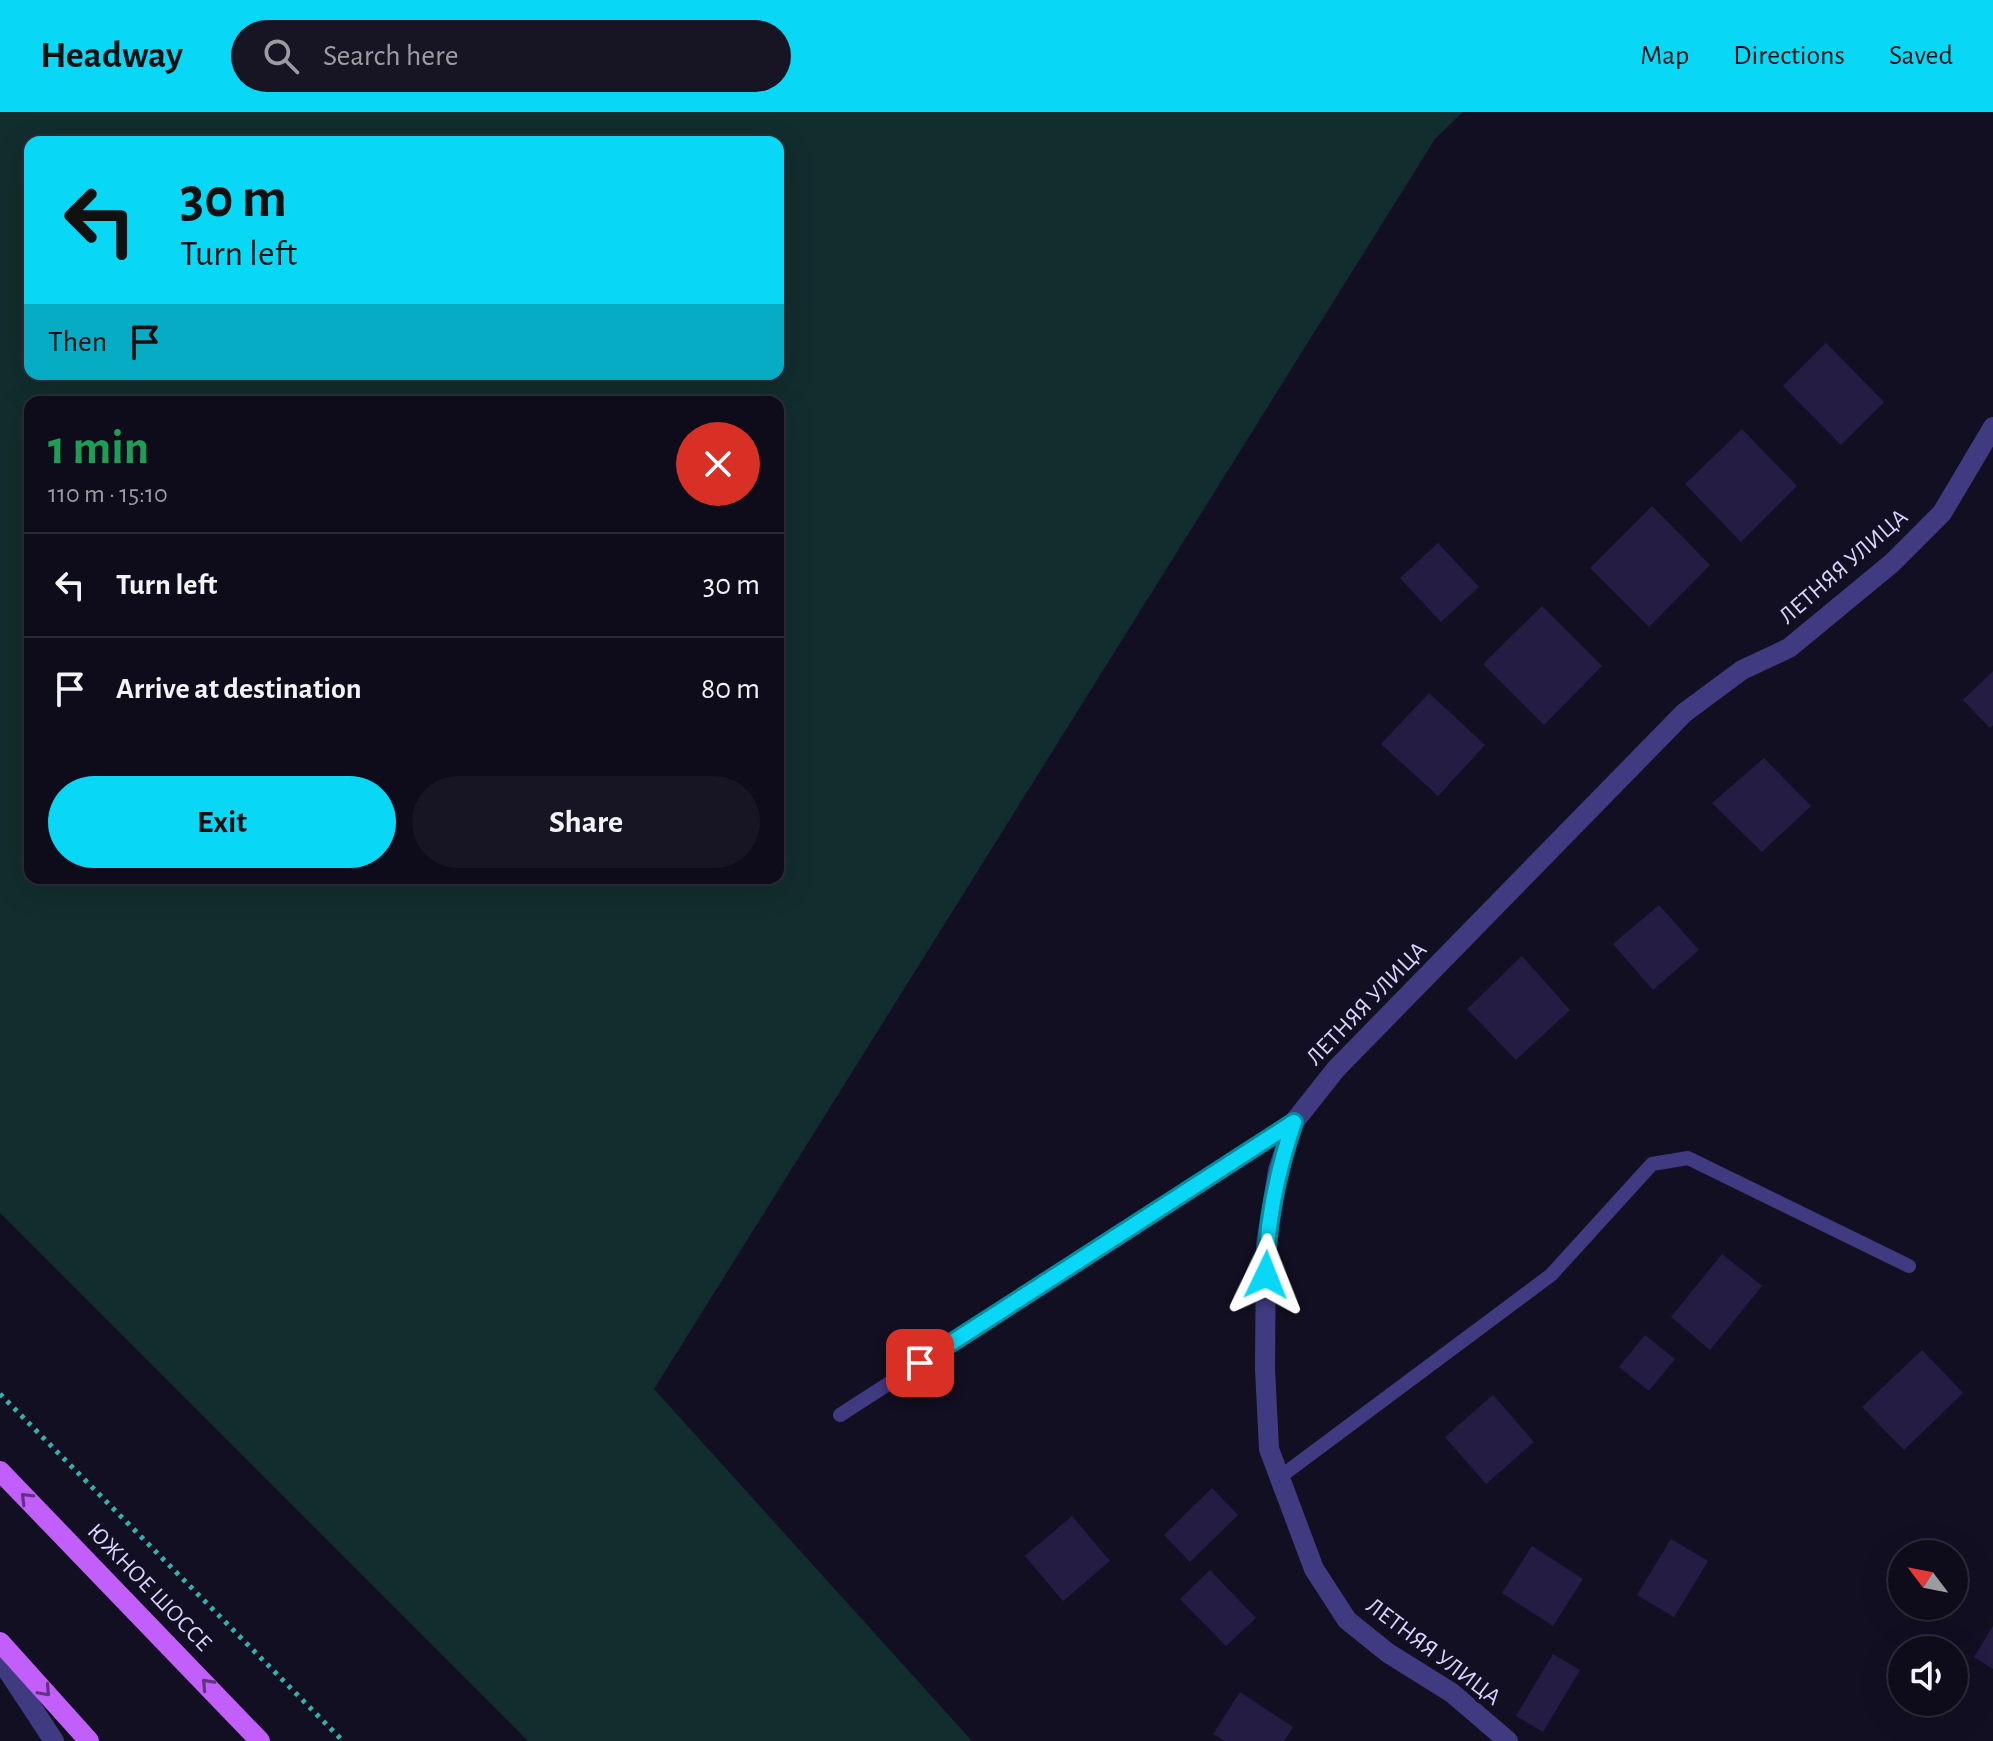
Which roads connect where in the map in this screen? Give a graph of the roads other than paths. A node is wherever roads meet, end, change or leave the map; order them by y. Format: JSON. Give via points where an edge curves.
{"nodes":[{"id":1,"x":1993,"y":427,"type":"edge"},
{"id":2,"x":1294,"y":1122,"type":"junction"},
{"id":3,"x":1909,"y":1266,"type":"dead end"},
{"id":4,"x":840,"y":1415,"type":"dead end"},
{"id":5,"x":0,"y":1471,"type":"edge"},
{"id":6,"x":1280,"y":1477,"type":"junction"},
{"id":7,"x":0,"y":1642,"type":"edge"},
{"id":8,"x":0,"y":1659,"type":"edge"},
{"id":9,"x":54,"y":1741,"type":"edge"},
{"id":10,"x":89,"y":1741,"type":"edge"},
{"id":11,"x":260,"y":1741,"type":"edge"},
{"id":12,"x":1508,"y":1741,"type":"edge"}],
"edges":[{"from":1,"to":2,"type":"street","name":"ЛЕТНЯЯ УЛИЦА","via":[[1942,513],[1892,563],[1789,648],[1742,670],[1684,713],[1336,1069]]},
{"from":2,"to":4,"type":"lane"},
{"from":2,"to":6,"type":"street","name":"ЛЕТНЯЯ УЛИЦА","via":[[1278,1170],[1266,1244],[1268,1436]]},
{"from":3,"to":6,"type":"lane","via":[[1688,1158],[1652,1164],[1551,1275]]},
{"from":11,"to":5,"type":"main road","name":"ЮЖНОЕ ШОССЕ","one_way":true},
{"from":6,"to":12,"type":"street","name":"ЛЕТНЯЯ УЛИЦА","via":[[1314,1569],[1347,1620],[1452,1693]]},
{"from":7,"to":10,"type":"main road","one_way":true},
{"from":8,"to":9,"type":"street"}]}
